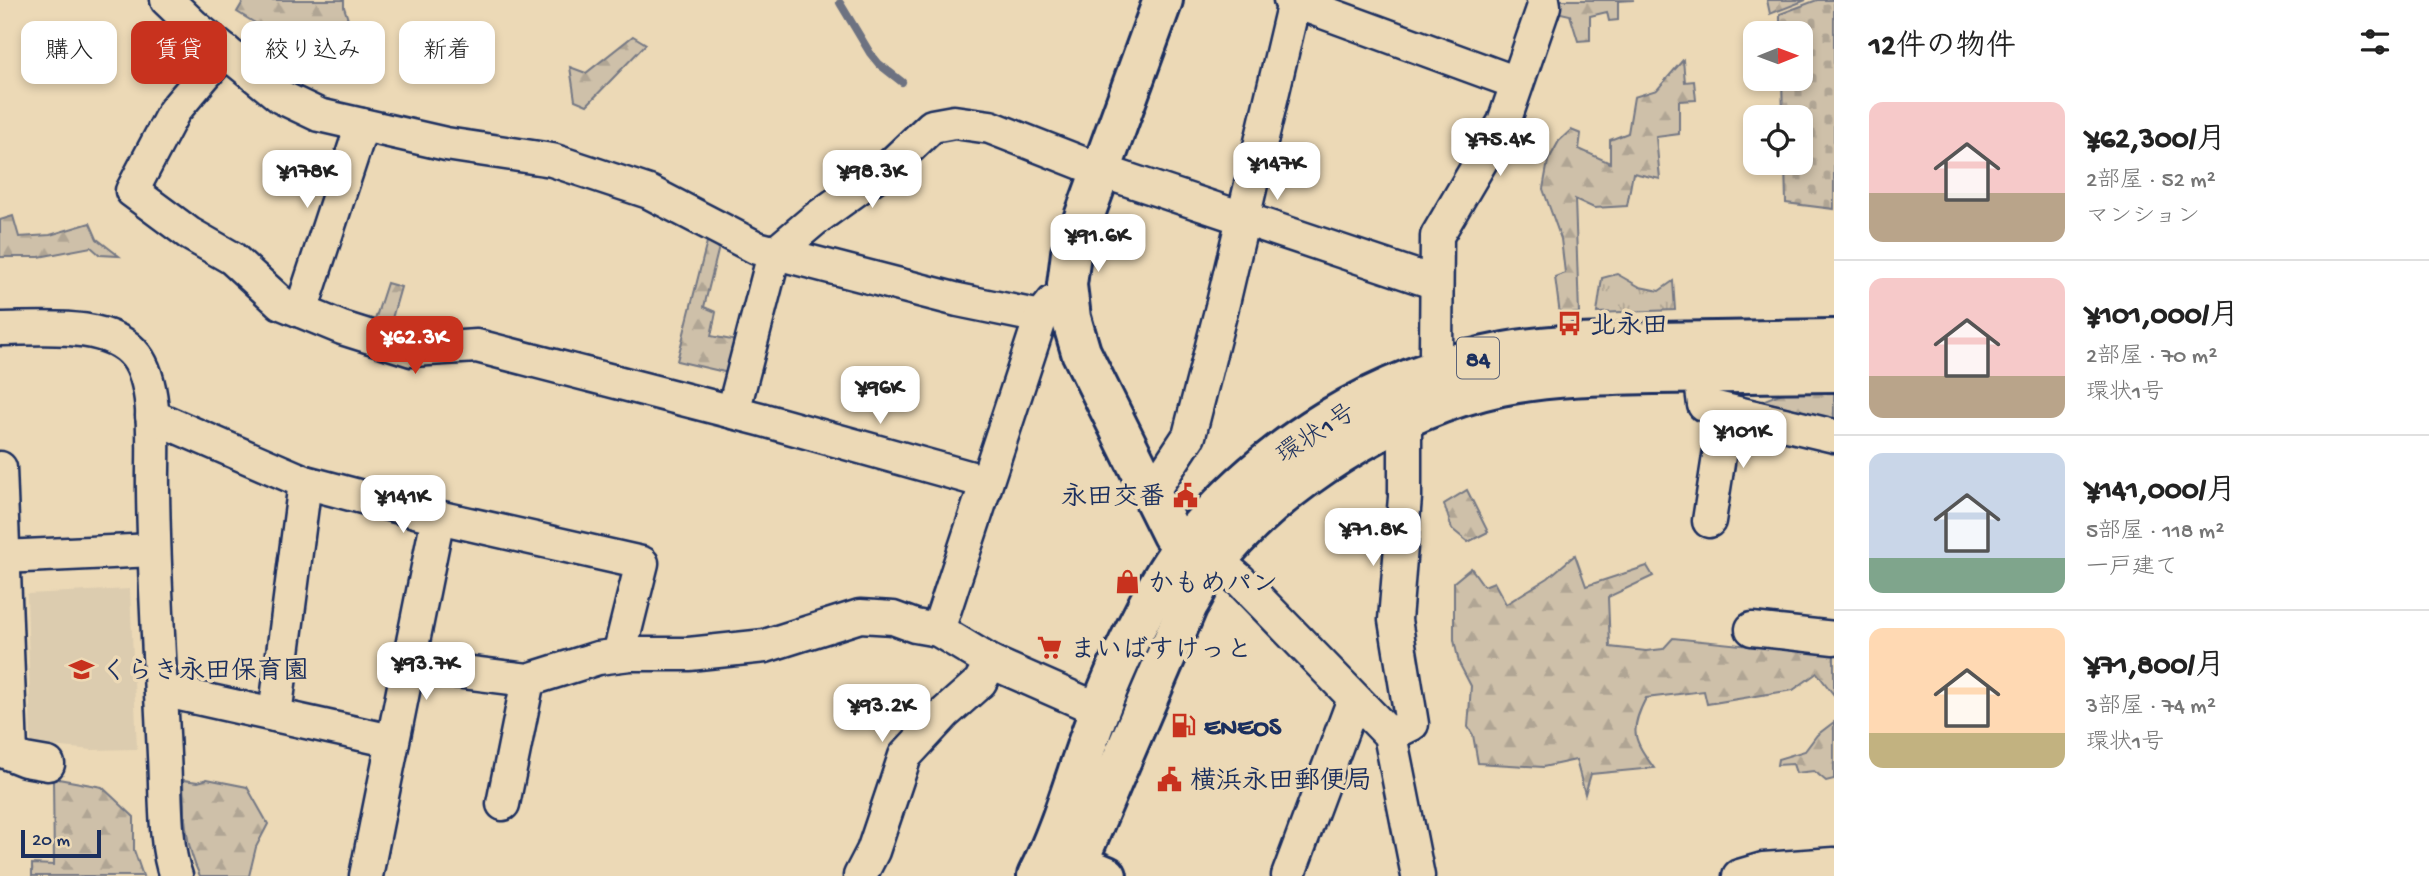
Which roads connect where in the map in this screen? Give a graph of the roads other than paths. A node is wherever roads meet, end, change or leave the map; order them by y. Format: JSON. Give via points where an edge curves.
{"nodes":[{"id":1,"x":167,"y":0,"type":"edge"},
{"id":2,"x":1163,"y":0,"type":"edge"},
{"id":3,"x":1544,"y":0,"type":"edge"},
{"id":4,"x":1292,"y":1,"type":"edge"},
{"id":5,"x":191,"y":21,"type":"edge"},
{"id":6,"x":227,"y":53,"type":"edge"},
{"id":7,"x":1517,"y":83,"type":"junction"},
{"id":8,"x":197,"y":84,"type":"edge"},
{"id":9,"x":362,"y":125,"type":"junction"},
{"id":10,"x":1102,"y":171,"type":"junction"},
{"id":11,"x":1243,"y":218,"type":"junction"},
{"id":12,"x":774,"y":254,"type":"junction"},
{"id":13,"x":1436,"y":283,"type":"junction"},
{"id":14,"x":1067,"y":285,"type":"junction"},
{"id":15,"x":301,"y":312,"type":"junction"},
{"id":16,"x":1041,"y":317,"type":"junction"},
{"id":17,"x":0,"y":329,"type":"edge"},
{"id":18,"x":1834,"y":339,"type":"edge"},
{"id":19,"x":1439,"y":368,"type":"junction"},
{"id":20,"x":1834,"y":372,"type":"edge"},
{"id":21,"x":1700,"y":374,"type":"junction"},
{"id":22,"x":1726,"y":411,"type":"junction"},
{"id":23,"x":733,"y":412,"type":"junction"},
{"id":24,"x":152,"y":416,"type":"junction"},
{"id":25,"x":1405,"y":421,"type":"junction"},
{"id":26,"x":1834,"y":436,"type":"edge"},
{"id":27,"x":0,"y":468,"type":"edge"},
{"id":28,"x":305,"y":482,"type":"junction"},
{"id":29,"x":986,"y":482,"type":"junction"},
{"id":30,"x":1152,"y":492,"type":"junction"},
{"id":31,"x":438,"y":517,"type":"junction"},
{"id":32,"x":1709,"y":521,"type":"dead end"},
{"id":33,"x":154,"y":550,"type":"junction"},
{"id":34,"x":4,"y":558,"type":"junction"},
{"id":35,"x":1203,"y":559,"type":"junction"},
{"id":36,"x":1752,"y":629,"type":"dead end"},
{"id":37,"x":938,"y":630,"type":"junction"},
{"id":38,"x":1834,"y":638,"type":"edge"},
{"id":39,"x":620,"y":655,"type":"junction"},
{"id":40,"x":991,"y":662,"type":"junction"},
{"id":41,"x":407,"y":665,"type":"junction"},
{"id":42,"x":527,"y":680,"type":"junction"},
{"id":43,"x":161,"y":690,"type":"junction"},
{"id":44,"x":1354,"y":699,"type":"junction"},
{"id":45,"x":1098,"y":713,"type":"junction"},
{"id":46,"x":275,"y":715,"type":"junction"},
{"id":47,"x":1390,"y":735,"type":"junction"},
{"id":48,"x":392,"y":741,"type":"junction"},
{"id":49,"x":6,"y":752,"type":"edge"},
{"id":50,"x":48,"y":764,"type":"dead end"},
{"id":51,"x":503,"y":804,"type":"dead end"},
{"id":52,"x":1834,"y":864,"type":"edge"},
{"id":53,"x":1069,"y":869,"type":"edge"},
{"id":54,"x":176,"y":876,"type":"edge"},
{"id":55,"x":366,"y":876,"type":"edge"},
{"id":56,"x":860,"y":876,"type":"edge"},
{"id":57,"x":1288,"y":876,"type":"edge"},
{"id":58,"x":1418,"y":876,"type":"edge"},
{"id":59,"x":1739,"y":876,"type":"edge"}],
"edges":[{"from":1,"to":5,"type":"street"},
{"from":2,"to":10,"type":"main road"},
{"from":3,"to":7,"type":"street"},
{"from":4,"to":7,"type":"street"},
{"from":4,"to":11,"type":"street"},
{"from":6,"to":9,"type":"street","via":[[281,97],[319,115]]},
{"from":7,"to":13,"type":"street","via":[[1504,122],[1437,236]]},
{"from":8,"to":15,"type":"street","via":[[174,111],[132,191],[232,258],[281,303]]},
{"from":9,"to":12,"type":"street","via":[[552,160],[649,192]]},
{"from":9,"to":15,"type":"street"},
{"from":10,"to":11,"type":"street"},
{"from":10,"to":12,"type":"street","via":[[990,127],[954,122],[932,126],[892,164]]},
{"from":10,"to":14,"type":"main road","via":[[1071,253]]},
{"from":11,"to":13,"type":"street"},
{"from":11,"to":30,"type":"street","via":[[1189,436]]},
{"from":12,"to":16,"type":"street"},
{"from":12,"to":23,"type":"street"},
{"from":13,"to":19,"type":"street"},
{"from":14,"to":16,"type":"street"},
{"from":14,"to":30,"type":"main road","via":[[1081,352]]},
{"from":15,"to":23,"type":"street","via":[[412,350],[477,346]]},
{"from":16,"to":29,"type":"street"},
{"from":17,"to":24,"type":"street","via":[[91,330],[117,340],[136,355],[147,380]]},
{"from":18,"to":19,"type":"main road","name":"環状1号","number":"84","via":[[1567,344],[1505,352]]},
{"from":19,"to":35,"type":"main road","name":"環状1号","number":"84","via":[[1343,410],[1238,486]]},
{"from":20,"to":21,"type":"main road","name":"環状1号","number":"84"},
{"from":21,"to":22,"type":"street","via":[[1704,405]]},
{"from":21,"to":25,"type":"main road","name":"環状1号","number":"84","via":[[1536,381],[1460,398]]},
{"from":22,"to":26,"type":"street"},
{"from":22,"to":32,"type":"street"},
{"from":23,"to":29,"type":"street"},
{"from":24,"to":28,"type":"street"},
{"from":24,"to":33,"type":"street"},
{"from":25,"to":35,"type":"main road","name":"環状1号","number":"84","via":[[1358,443],[1292,488],[1239,535]]},
{"from":25,"to":47,"type":"street","via":[[1405,497],[1395,620],[1412,724]]},
{"from":27,"to":34,"type":"street"},
{"from":28,"to":31,"type":"street"},
{"from":28,"to":46,"type":"street"},
{"from":29,"to":37,"type":"street"},
{"from":30,"to":35,"type":"main road","via":[[1172,535]]},
{"from":31,"to":39,"type":"street","via":[[642,563]]},
{"from":31,"to":41,"type":"street"},
{"from":33,"to":34,"type":"street"},
{"from":33,"to":43,"type":"street"},
{"from":34,"to":49,"type":"street"},
{"from":35,"to":44,"type":"street","via":[[1240,580]]},
{"from":35,"to":45,"type":"main road","name":"環状1号","number":"84","via":[[1139,621]]},
{"from":35,"to":53,"type":"main road","name":"環状1号","number":"84","via":[[1188,605]]},
{"from":36,"to":38,"type":"street"},
{"from":37,"to":39,"type":"street","via":[[893,618],[860,616],[765,646]]},
{"from":37,"to":40,"type":"street"},
{"from":39,"to":42,"type":"street"},
{"from":40,"to":45,"type":"street"},
{"from":40,"to":56,"type":"street","via":[[980,682],[905,756]]},
{"from":41,"to":42,"type":"street"},
{"from":41,"to":48,"type":"street"},
{"from":42,"to":51,"type":"street"},
{"from":43,"to":46,"type":"street"},
{"from":43,"to":54,"type":"street","via":[[168,827]]},
{"from":44,"to":47,"type":"street"},
{"from":44,"to":57,"type":"street"},
{"from":45,"to":53,"type":"main road","name":"環状1号","number":"84"},
{"from":46,"to":48,"type":"street"},
{"from":47,"to":58,"type":"street"},
{"from":48,"to":55,"type":"street"},
{"from":49,"to":50,"type":"street"},
{"from":52,"to":59,"type":"street","via":[[1763,869]]}]}
